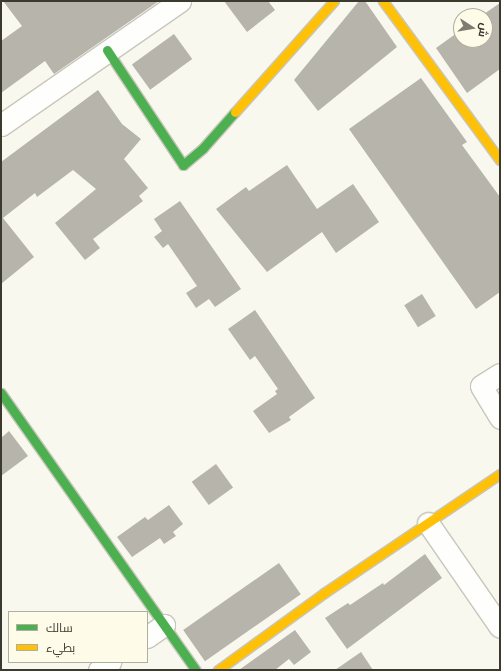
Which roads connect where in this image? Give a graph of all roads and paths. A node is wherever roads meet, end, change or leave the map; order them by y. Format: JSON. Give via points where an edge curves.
{"nodes":[{"id":1,"x":180,"y":1,"type":"edge"},
{"id":2,"x":334,"y":1,"type":"edge"},
{"id":3,"x":383,"y":1,"type":"edge"},
{"id":4,"x":107,"y":50,"type":"junction"},
{"id":5,"x":1,"y":125,"type":"edge"},
{"id":6,"x":500,"y":160,"type":"edge"},
{"id":7,"x":500,"y":374,"type":"edge"},
{"id":8,"x":1,"y":393,"type":"edge"},
{"id":9,"x":500,"y":418,"type":"edge"},
{"id":10,"x":500,"y":474,"type":"edge"},
{"id":11,"x":428,"y":523,"type":"junction"},
{"id":12,"x":164,"y":625,"type":"junction"},
{"id":13,"x":500,"y":627,"type":"edge"},
{"id":14,"x":148,"y":635,"type":"edge"},
{"id":15,"x":109,"y":663,"type":"edge"},
{"id":16,"x":99,"y":670,"type":"edge"},
{"id":17,"x":196,"y":670,"type":"edge"},
{"id":18,"x":218,"y":670,"type":"edge"}],
"edges":[{"from":1,"to":4,"type":"street"},
{"from":2,"to":4,"type":"street","via":[[203,148],[183,165]]},
{"from":3,"to":6,"type":"street"},
{"from":4,"to":5,"type":"street"},
{"from":7,"to":9,"type":"street","via":[[481,386]]},
{"from":8,"to":12,"type":"street"},
{"from":10,"to":11,"type":"street"},
{"from":11,"to":13,"type":"street"},
{"from":11,"to":18,"type":"street"},
{"from":12,"to":14,"type":"street"},
{"from":12,"to":17,"type":"street"},
{"from":15,"to":16,"type":"street"}]}
